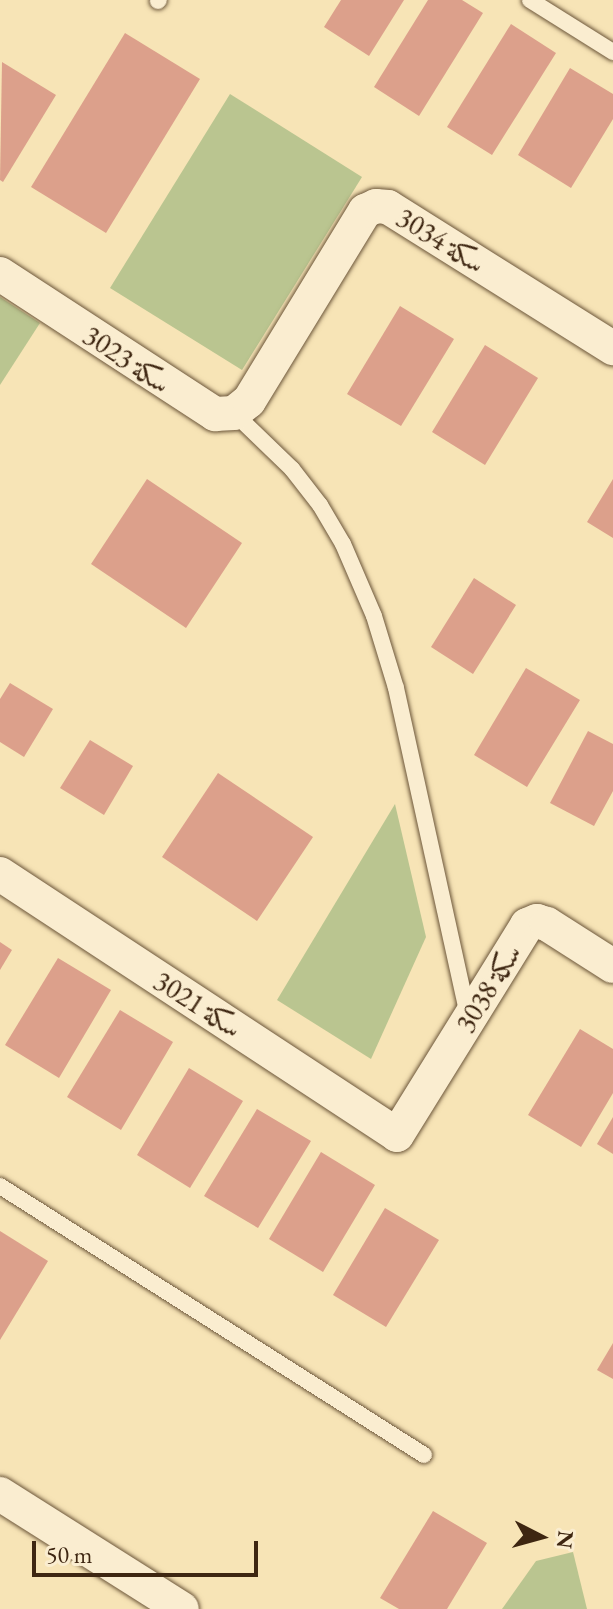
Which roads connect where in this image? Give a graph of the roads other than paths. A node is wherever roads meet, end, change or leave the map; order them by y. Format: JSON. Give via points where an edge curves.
{"nodes":[{"id":1,"x":530,"y":0,"type":"edge"},
{"id":2,"x":613,"y":52,"type":"edge"},
{"id":3,"x":0,"y":274,"type":"edge"},
{"id":4,"x":613,"y":348,"type":"edge"},
{"id":5,"x":244,"y":403,"type":"junction"},
{"id":6,"x":0,"y":874,"type":"edge"},
{"id":7,"x":613,"y":966,"type":"edge"},
{"id":8,"x":469,"y":1018,"type":"junction"},
{"id":9,"x":397,"y":1135,"type":"joint"},
{"id":10,"x":0,"y":1186,"type":"edge"},
{"id":11,"x":424,"y":1455,"type":"dead end"},
{"id":12,"x":0,"y":1494,"type":"edge"},
{"id":13,"x":182,"y":1609,"type":"edge"}],
"edges":[{"from":1,"to":2,"type":"lane"},
{"from":3,"to":5,"type":"street","name":"سكة 3023","via":[[206,411]]},
{"from":4,"to":5,"type":"street","name":"سكة 3034","via":[[388,207],[376,206],[365,211]]},
{"from":5,"to":8,"type":"lane","via":[[343,544],[383,640]]},
{"from":6,"to":9,"type":"street","name":"سكة 3021"},
{"from":7,"to":8,"type":"street","name":"سكة 3038","via":[[537,921],[527,925]]},
{"from":8,"to":9,"type":"street","name":"سكة 3038"},
{"from":10,"to":11,"type":"lane"},
{"from":12,"to":13,"type":"street"}]}
